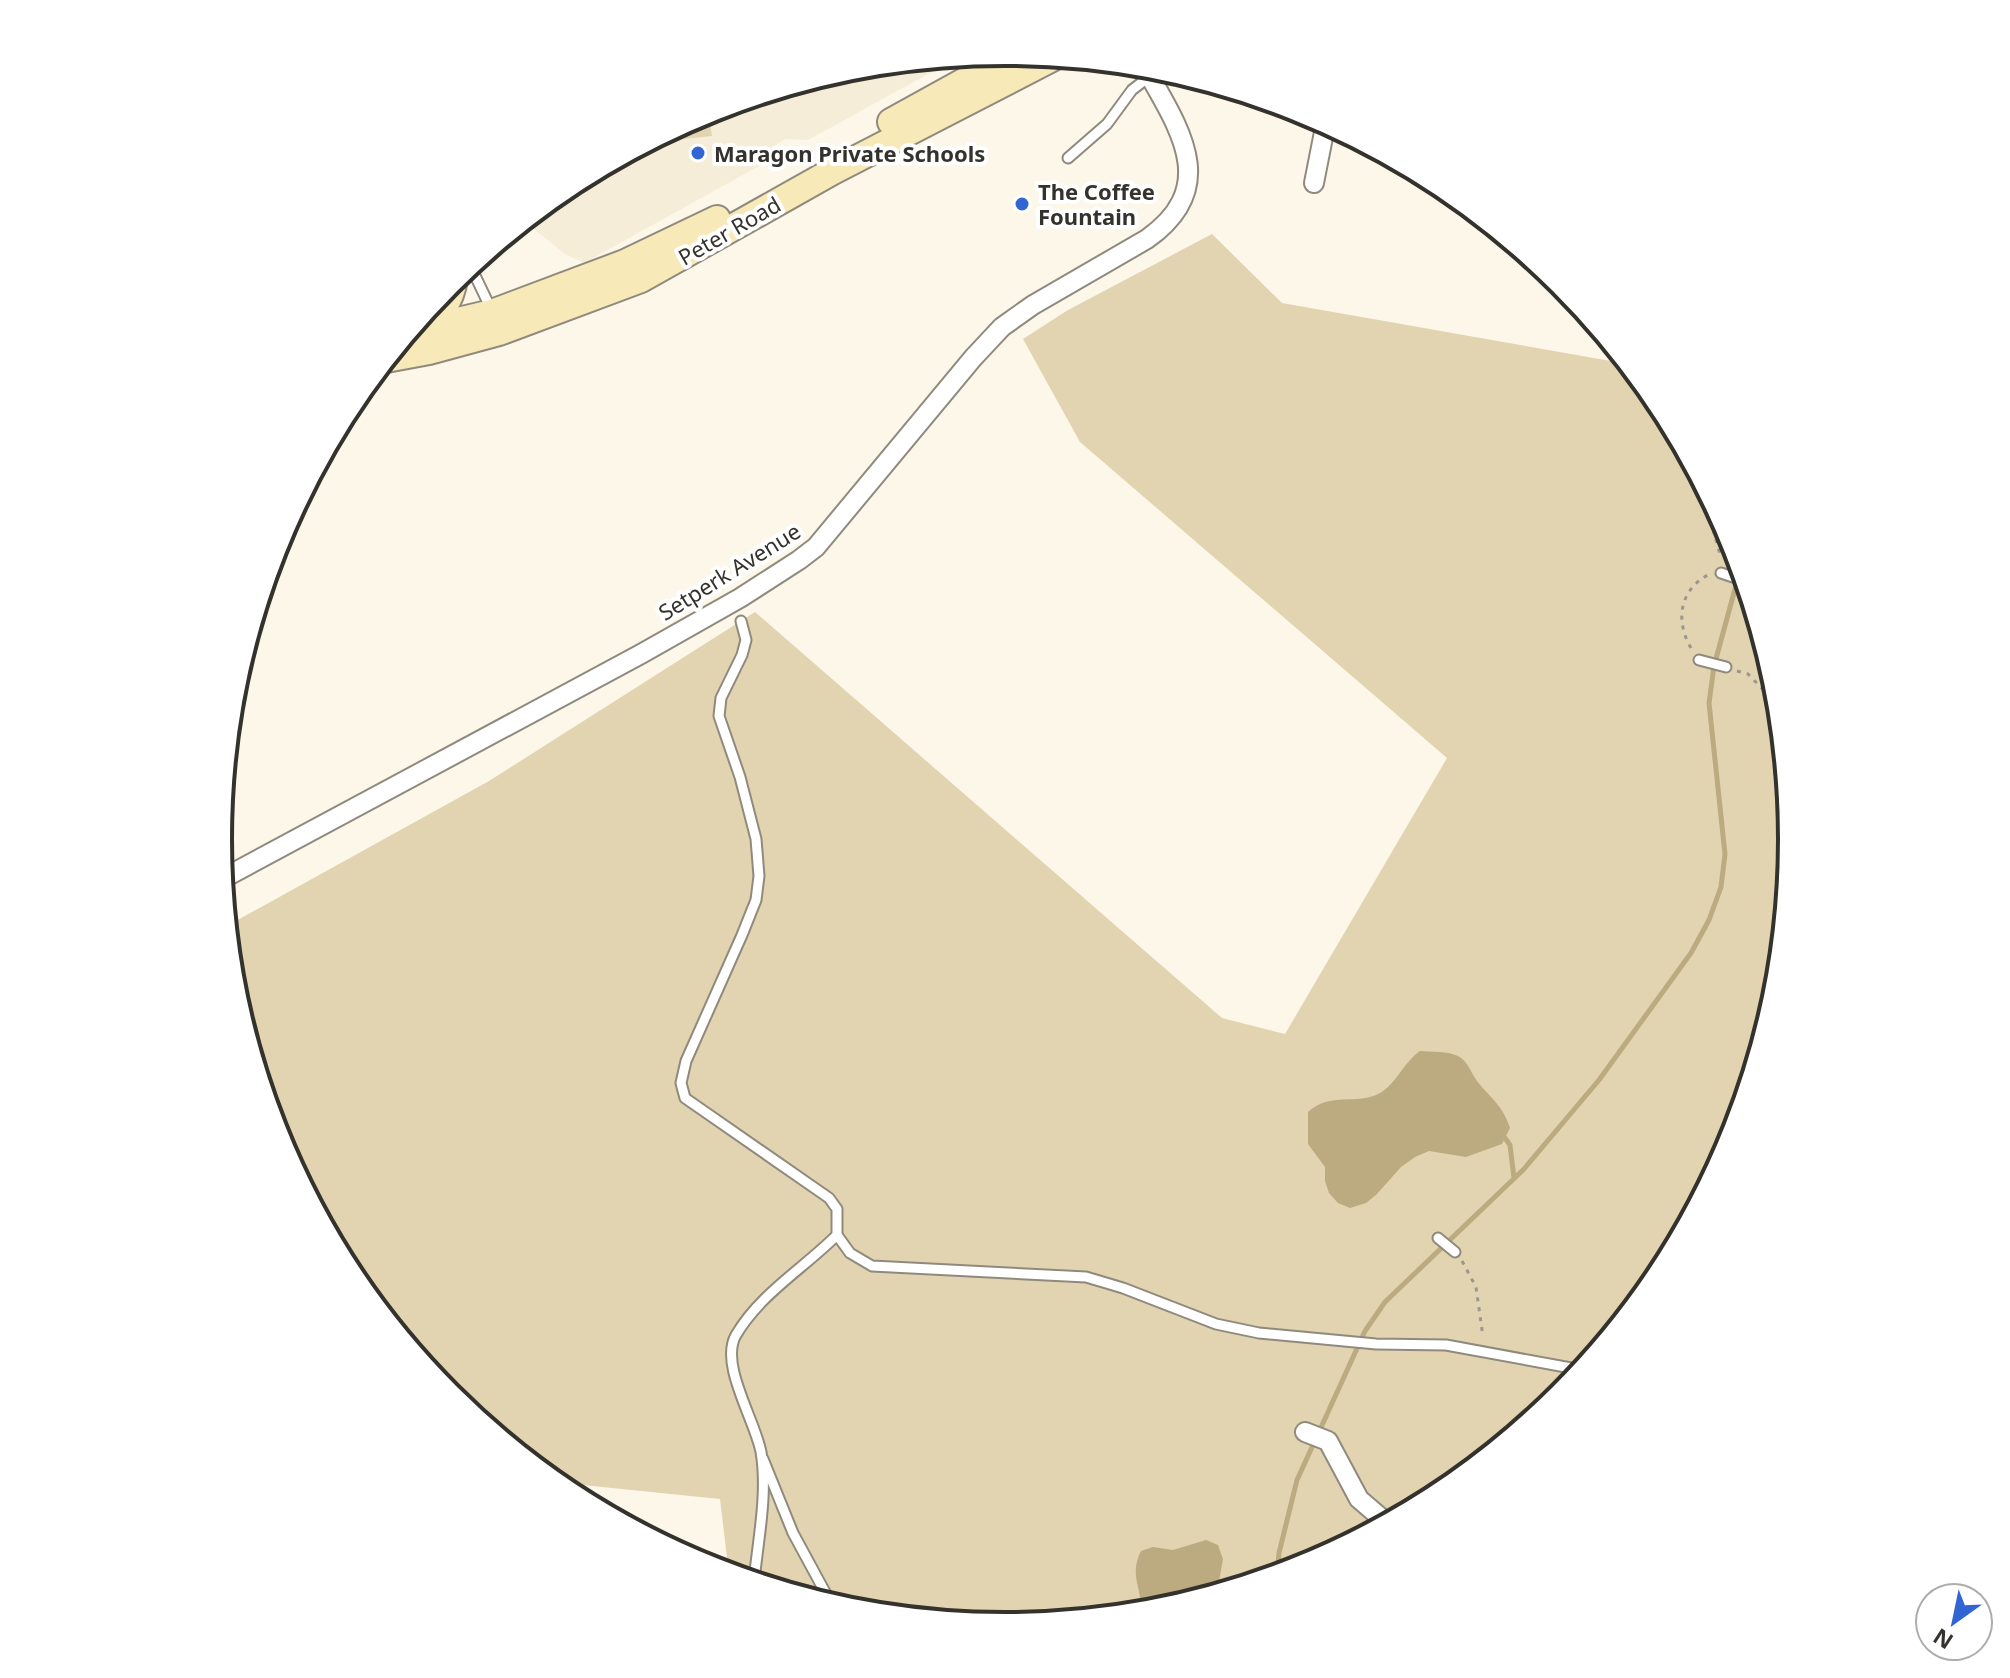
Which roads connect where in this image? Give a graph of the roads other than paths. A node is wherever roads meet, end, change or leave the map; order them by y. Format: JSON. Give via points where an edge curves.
{"nodes":[{"id":1,"x":992,"y":67,"type":"edge"},
{"id":2,"x":1035,"y":67,"type":"edge"},
{"id":3,"x":1141,"y":79,"type":"edge"},
{"id":4,"x":1152,"y":80,"type":"edge"},
{"id":5,"x":1323,"y":135,"type":"edge"},
{"id":6,"x":1068,"y":158,"type":"dead end"},
{"id":7,"x":1314,"y":183,"type":"dead end"},
{"id":8,"x":475,"y":276,"type":"edge"},
{"id":9,"x":496,"y":322,"type":"junction"},
{"id":10,"x":423,"y":330,"type":"edge"},
{"id":11,"x":402,"y":356,"type":"edge"},
{"id":12,"x":1724,"y":574,"type":"road end"},
{"id":13,"x":1732,"y":577,"type":"edge"},
{"id":14,"x":741,"y":621,"type":"dead end"},
{"id":15,"x":1701,"y":660,"type":"road end"},
{"id":16,"x":1726,"y":667,"type":"dead end"},
{"id":17,"x":233,"y":873,"type":"edge"},
{"id":18,"x":837,"y":1235,"type":"junction"},
{"id":19,"x":1438,"y":1238,"type":"dead end"},
{"id":20,"x":1458,"y":1256,"type":"road end"},
{"id":21,"x":1569,"y":1368,"type":"edge"},
{"id":22,"x":1305,"y":1432,"type":"dead end"},
{"id":23,"x":761,"y":1452,"type":"junction"},
{"id":24,"x":1378,"y":1515,"type":"edge"},
{"id":25,"x":755,"y":1570,"type":"edge"},
{"id":26,"x":824,"y":1590,"type":"edge"}],
"edges":[{"from":1,"to":9,"type":"main road","name":"Peter Road","via":[[703,226]]},
{"from":2,"to":9,"type":"main road","name":"Peter Road","via":[[833,171],[641,279]]},
{"from":3,"to":6,"type":"lane","via":[[1107,124]]},
{"from":4,"to":17,"type":"street","name":"Setperk Avenue","via":[[1188,154],[1182,203],[1147,239],[1002,327],[834,527],[799,560],[641,654]]},
{"from":5,"to":7,"type":"street"},
{"from":8,"to":9,"type":"lane"},
{"from":9,"to":10,"type":"main road","name":"Peter Road"},
{"from":9,"to":11,"type":"main road","name":"Peter Road","via":[[429,351]]},
{"from":12,"to":13,"type":"lane"},
{"from":14,"to":18,"type":"lane","via":[[746,640],[721,698],[719,716],[756,839],[756,900],[681,1083],[685,1098],[829,1198],[837,1209]]},
{"from":15,"to":16,"type":"lane"},
{"from":18,"to":21,"type":"lane","via":[[850,1253],[872,1266],[1086,1277],[1216,1324],[1259,1333],[1446,1345]]},
{"from":18,"to":23,"type":"lane","via":[[755,1309],[735,1336],[730,1351],[735,1379]]},
{"from":19,"to":20,"type":"lane"},
{"from":22,"to":24,"type":"street","via":[[1328,1441],[1359,1499]]},
{"from":23,"to":25,"type":"lane"},
{"from":23,"to":26,"type":"lane","via":[[793,1533]]}]}
